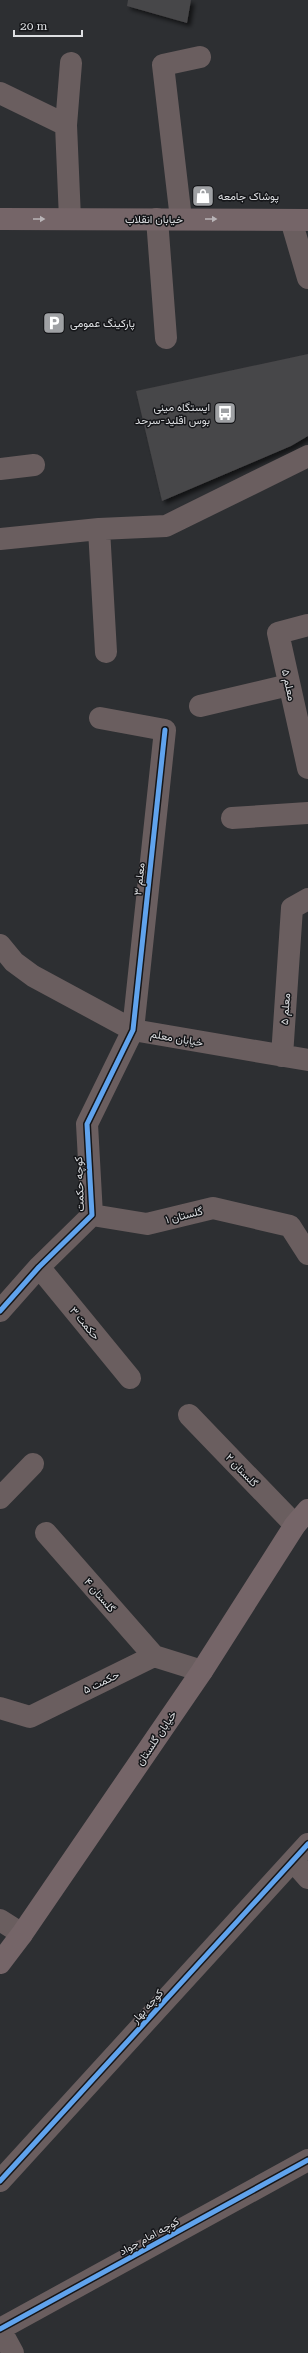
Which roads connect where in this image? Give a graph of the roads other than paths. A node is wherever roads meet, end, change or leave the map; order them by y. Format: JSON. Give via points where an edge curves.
{"nodes":[{"id":1,"x":200,"y":57,"type":"dead end"},
{"id":2,"x":71,"y":63,"type":"dead end"},
{"id":3,"x":0,"y":93,"type":"edge"},
{"id":4,"x":66,"y":125,"type":"junction"},
{"id":5,"x":0,"y":219,"type":"edge"},
{"id":6,"x":70,"y":219,"type":"junction"},
{"id":7,"x":157,"y":219,"type":"junction"},
{"id":8,"x":181,"y":219,"type":"junction"},
{"id":9,"x":299,"y":220,"type":"edge"},
{"id":10,"x":308,"y":278,"type":"edge"},
{"id":11,"x":166,"y":338,"type":"dead end"},
{"id":12,"x":308,"y":456,"type":"edge"},
{"id":13,"x":34,"y":466,"type":"dead end"},
{"id":14,"x":0,"y":469,"type":"edge"},
{"id":15,"x":99,"y":529,"type":"junction"},
{"id":16,"x":0,"y":539,"type":"edge"},
{"id":17,"x":308,"y":625,"type":"edge"},
{"id":18,"x":106,"y":652,"type":"dead end"},
{"id":19,"x":289,"y":685,"type":"junction"},
{"id":20,"x":200,"y":706,"type":"dead end"},
{"id":21,"x":100,"y":718,"type":"dead end"},
{"id":22,"x":308,"y":768,"type":"edge"},
{"id":23,"x":308,"y":813,"type":"edge"},
{"id":24,"x":232,"y":818,"type":"dead end"},
{"id":25,"x":308,"y":899,"type":"edge"},
{"id":26,"x":0,"y":945,"type":"edge"},
{"id":27,"x":133,"y":1030,"type":"junction"},
{"id":28,"x":282,"y":1056,"type":"junction"},
{"id":29,"x":308,"y":1060,"type":"edge"},
{"id":30,"x":92,"y":1215,"type":"junction"},
{"id":31,"x":308,"y":1254,"type":"edge"},
{"id":32,"x":39,"y":1267,"type":"junction"},
{"id":33,"x":0,"y":1311,"type":"edge"},
{"id":34,"x":130,"y":1378,"type":"dead end"},
{"id":35,"x":189,"y":1415,"type":"dead end"},
{"id":36,"x":33,"y":1464,"type":"dead end"},
{"id":37,"x":0,"y":1498,"type":"edge"},
{"id":38,"x":302,"y":1518,"type":"edge"},
{"id":39,"x":46,"y":1533,"type":"dead end"},
{"id":40,"x":154,"y":1656,"type":"junction"},
{"id":41,"x":202,"y":1671,"type":"junction"},
{"id":42,"x":0,"y":1708,"type":"edge"},
{"id":43,"x":308,"y":1844,"type":"edge"},
{"id":44,"x":293,"y":1861,"type":"junction"},
{"id":45,"x":308,"y":1878,"type":"edge"},
{"id":46,"x":0,"y":1920,"type":"edge"},
{"id":47,"x":22,"y":1934,"type":"junction"},
{"id":48,"x":0,"y":1963,"type":"edge"},
{"id":49,"x":308,"y":2160,"type":"edge"},
{"id":50,"x":0,"y":2181,"type":"edge"},
{"id":51,"x":0,"y":2329,"type":"edge"},
{"id":52,"x":13,"y":2353,"type":"edge"}],
"edges":[{"from":1,"to":8,"type":"street","via":[[163,65]]},
{"from":2,"to":4,"type":"street"},
{"from":3,"to":4,"type":"street"},
{"from":4,"to":6,"type":"street"},
{"from":5,"to":6,"type":"main road","name":"خیابان انقلاب","one_way":true},
{"from":6,"to":7,"type":"main road","name":"خیابان انقلاب"},
{"from":7,"to":8,"type":"main road","name":"خیابان انقلاب"},
{"from":7,"to":11,"type":"street"},
{"from":8,"to":9,"type":"main road","name":"خیابان انقلاب","one_way":true},
{"from":9,"to":10,"type":"street"},
{"from":12,"to":15,"type":"street","via":[[166,526]]},
{"from":13,"to":14,"type":"street"},
{"from":15,"to":16,"type":"street"},
{"from":15,"to":18,"type":"street"},
{"from":17,"to":19,"type":"street","name":"معلم ۵","via":[[278,633]]},
{"from":19,"to":20,"type":"street"},
{"from":19,"to":22,"type":"street","name":"معلم ۵"},
{"from":21,"to":27,"type":"street","name":"معلم ۳","via":[[165,730]]},
{"from":23,"to":24,"type":"street"},
{"from":25,"to":28,"type":"street","name":"معلم ۵","via":[[292,908]]},
{"from":26,"to":27,"type":"street","name":"خیابان معلم","via":[[14,962],[33,976]]},
{"from":27,"to":28,"type":"street","name":"خیابان معلم"},
{"from":27,"to":30,"type":"street","name":"کوچه حکمت","via":[[87,1124]]},
{"from":28,"to":29,"type":"street","name":"خیابان معلم"},
{"from":30,"to":31,"type":"street","name":"گلستان ۱","via":[[147,1224],[213,1208],[290,1226]]},
{"from":30,"to":32,"type":"street","name":"کوچه حکمت"},
{"from":32,"to":33,"type":"street","name":"کوچه حکمت"},
{"from":32,"to":34,"type":"street","name":"حکمت ۳"},
{"from":35,"to":38,"type":"street","name":"گلستان ۲"},
{"from":36,"to":37,"type":"street"},
{"from":38,"to":41,"type":"main road","name":"خیابان گلستان"},
{"from":39,"to":40,"type":"street","name":"گلستان ۴"},
{"from":40,"to":41,"type":"street"},
{"from":40,"to":42,"type":"street","name":"حکمت ۵","via":[[30,1717]]},
{"from":41,"to":47,"type":"main road","name":"خیابان گلستان"},
{"from":43,"to":44,"type":"street","name":"کوچه بهار"},
{"from":44,"to":45,"type":"street"},
{"from":44,"to":50,"type":"street","name":"کوچه بهار"},
{"from":46,"to":47,"type":"street"},
{"from":47,"to":48,"type":"main road","name":"خیابان گلستان"},
{"from":49,"to":51,"type":"street","name":"کوچه امام جواد"},
{"from":51,"to":52,"type":"street"}]}
